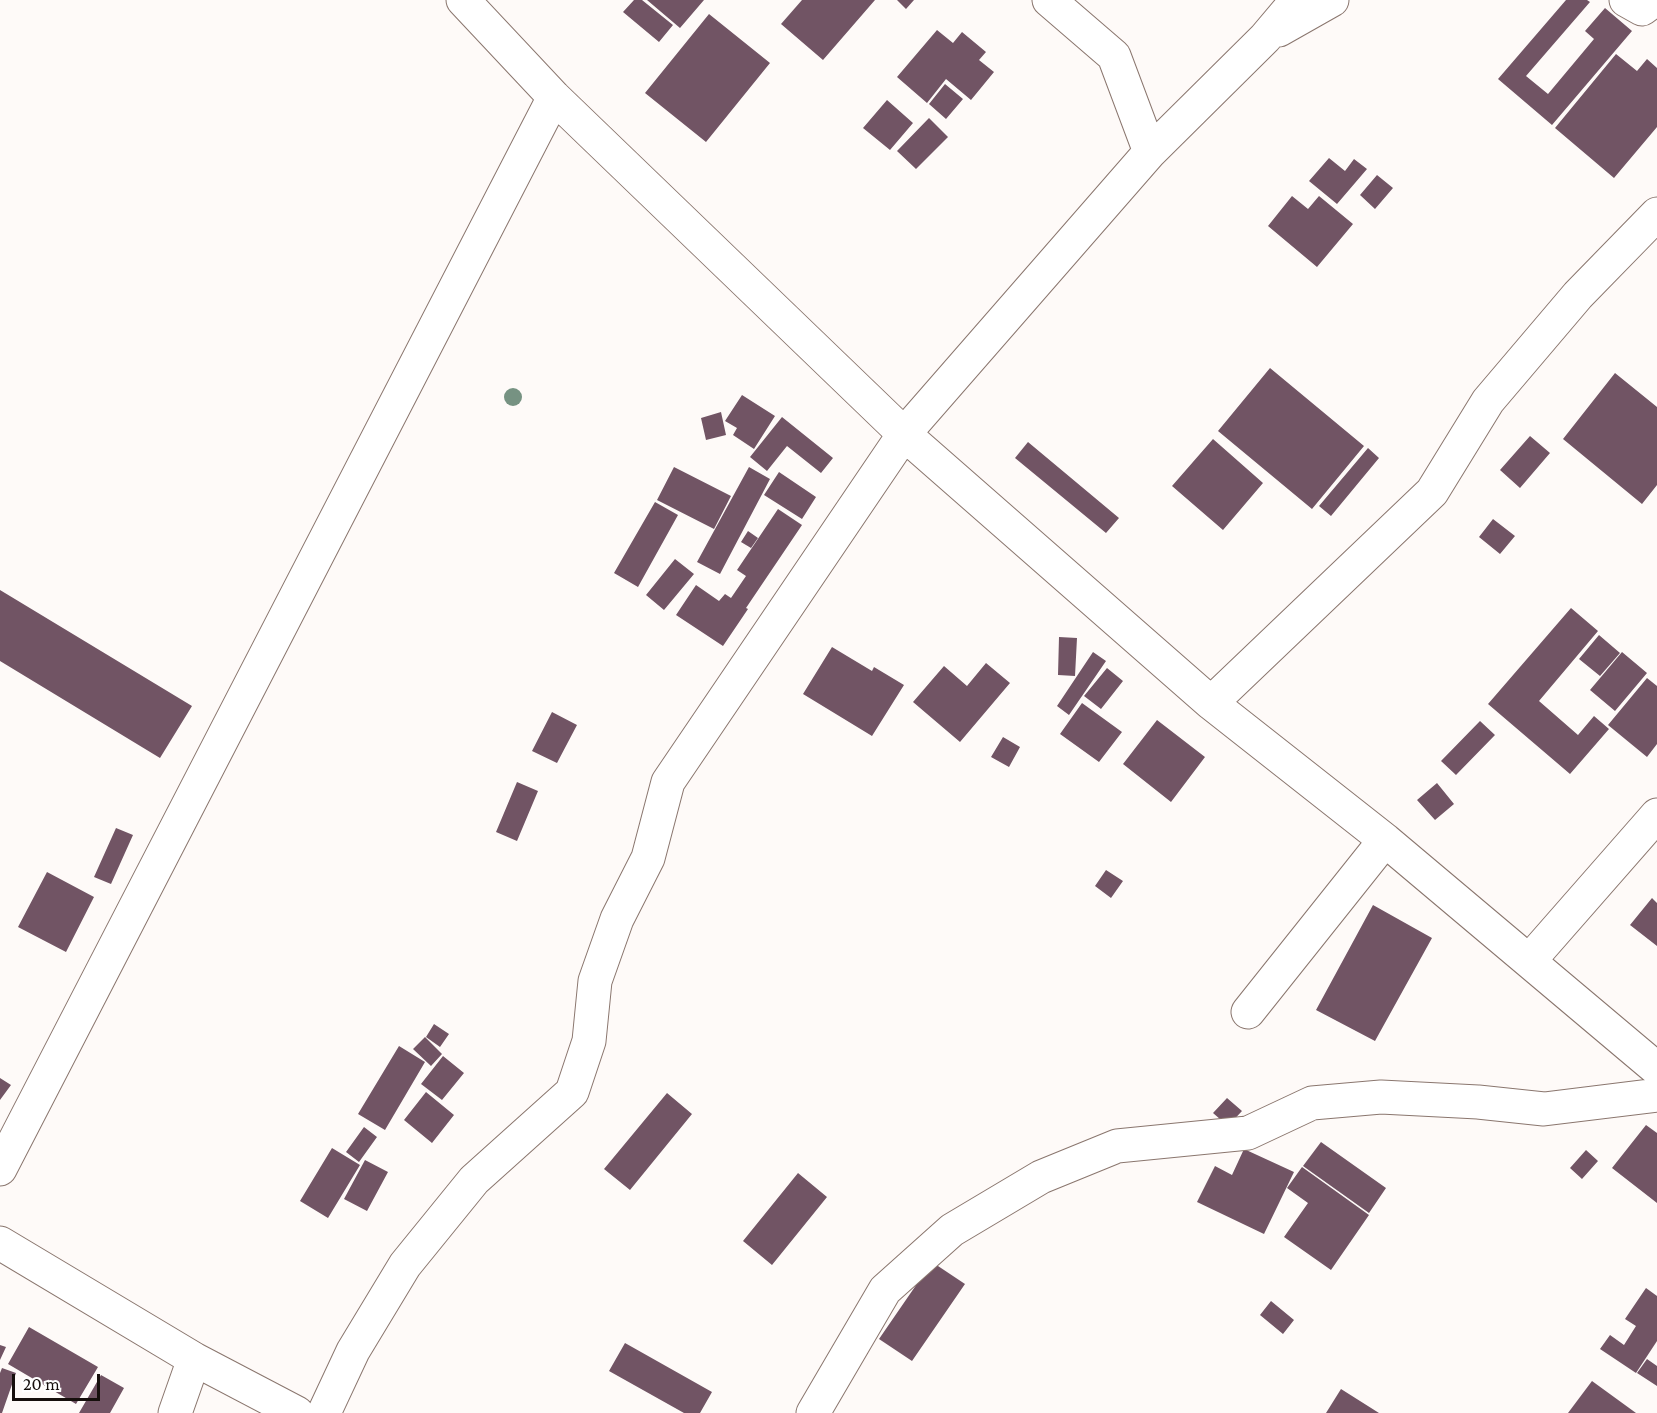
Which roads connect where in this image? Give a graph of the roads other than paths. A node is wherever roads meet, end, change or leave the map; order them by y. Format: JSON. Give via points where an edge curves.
{"nodes":[{"id":1,"x":463,"y":0,"type":"edge"},
{"id":2,"x":1049,"y":0,"type":"edge"},
{"id":3,"x":1297,"y":0,"type":"edge"},
{"id":4,"x":1332,"y":0,"type":"edge"},
{"id":5,"x":1265,"y":38,"type":"junction"},
{"id":6,"x":554,"y":97,"type":"junction"},
{"id":7,"x":1150,"y":152,"type":"junction"},
{"id":8,"x":1657,"y":214,"type":"edge"},
{"id":9,"x":904,"y":434,"type":"junction"},
{"id":10,"x":1211,"y":703,"type":"junction"},
{"id":11,"x":1657,"y":815,"type":"edge"},
{"id":12,"x":1385,"y":840,"type":"junction"},
{"id":13,"x":1529,"y":961,"type":"junction"},
{"id":14,"x":1248,"y":1012,"type":"dead end"},
{"id":15,"x":1657,"y":1069,"type":"edge"},
{"id":16,"x":1657,"y":1095,"type":"edge"},
{"id":17,"x":0,"y":1170,"type":"edge"},
{"id":18,"x":0,"y":1243,"type":"edge"},
{"id":19,"x":194,"y":1359,"type":"junction"},
{"id":20,"x":175,"y":1413,"type":"edge"},
{"id":21,"x":297,"y":1413,"type":"edge"},
{"id":22,"x":324,"y":1413,"type":"edge"},
{"id":23,"x":813,"y":1413,"type":"edge"}],
"edges":[{"from":1,"to":6,"type":"street"},
{"from":2,"to":7,"type":"street","via":[[1114,56]]},
{"from":3,"to":5,"type":"street"},
{"from":4,"to":5,"type":"street"},
{"from":5,"to":7,"type":"street"},
{"from":6,"to":9,"type":"street"},
{"from":6,"to":17,"type":"street"},
{"from":7,"to":9,"type":"street"},
{"from":8,"to":10,"type":"street","via":[[1578,295],[1488,401],[1432,492]]},
{"from":9,"to":10,"type":"street"},
{"from":9,"to":22,"type":"street","via":[[668,782],[648,858],[617,919],[595,981],[589,1041],[572,1092],[474,1180],[405,1265],[353,1351]]},
{"from":10,"to":12,"type":"street"},
{"from":11,"to":13,"type":"street"},
{"from":12,"to":13,"type":"street"},
{"from":12,"to":14,"type":"street"},
{"from":13,"to":15,"type":"street"},
{"from":16,"to":23,"type":"street","via":[[1544,1109],[1392,1097],[1312,1103],[1248,1134],[1117,1146],[1041,1177],[952,1230],[885,1290]]},
{"from":18,"to":19,"type":"street"},
{"from":19,"to":20,"type":"street"},
{"from":19,"to":21,"type":"street"}]}
